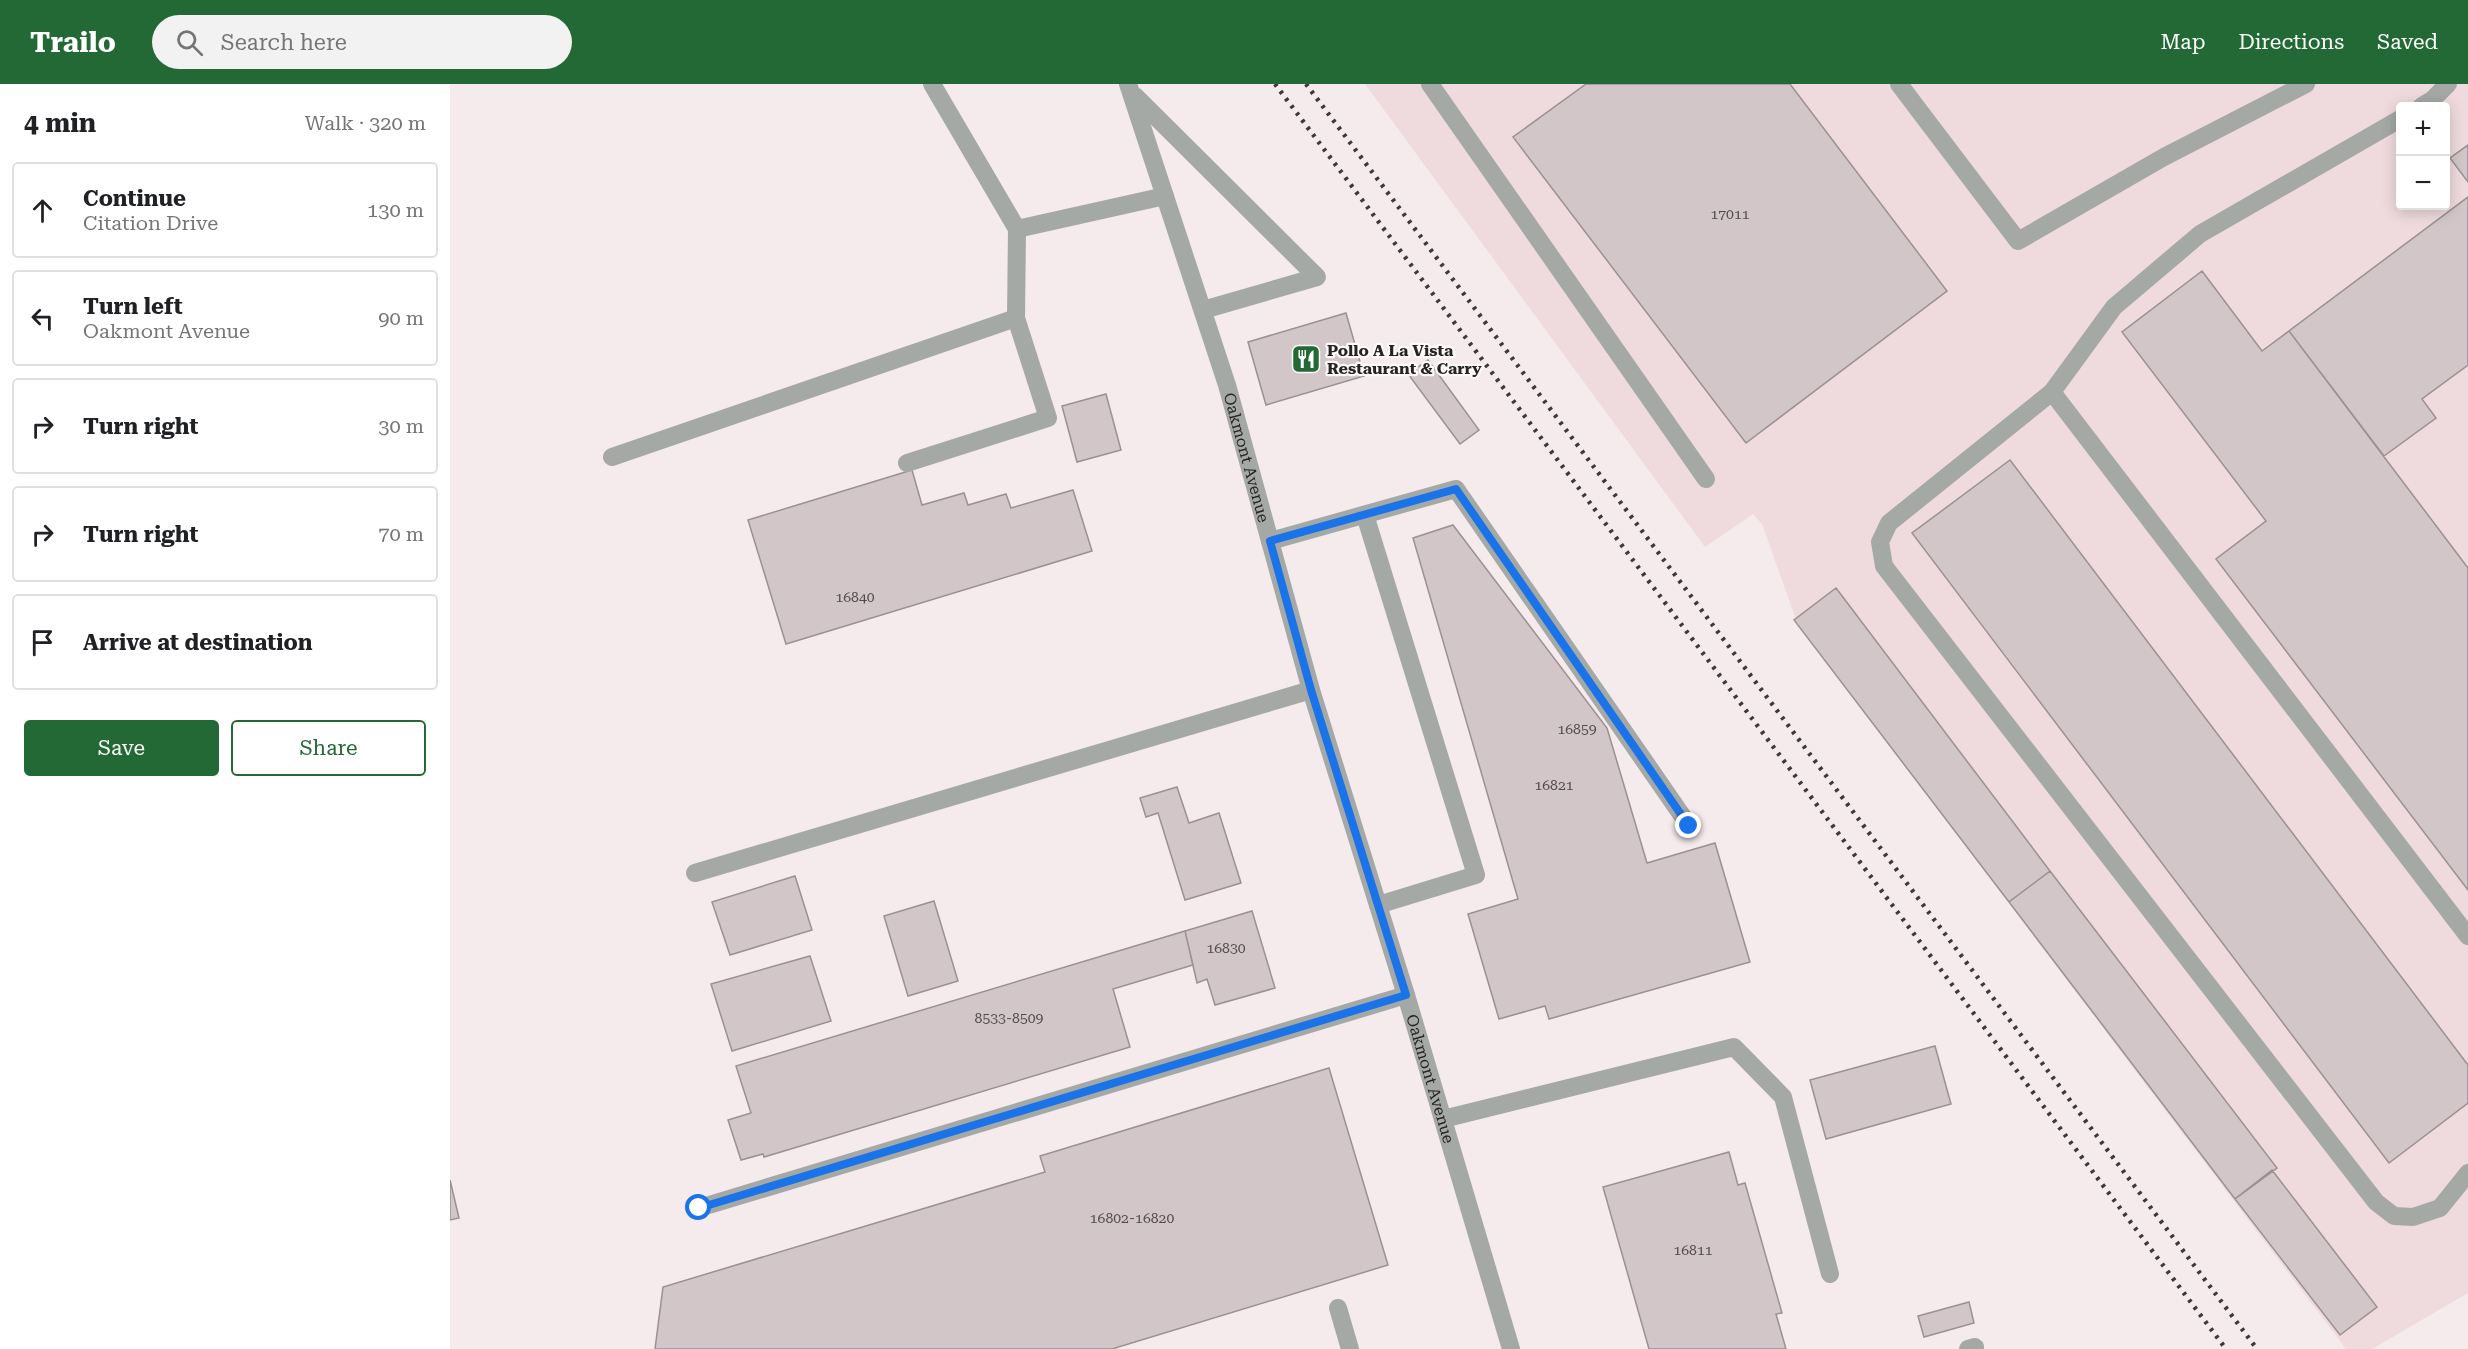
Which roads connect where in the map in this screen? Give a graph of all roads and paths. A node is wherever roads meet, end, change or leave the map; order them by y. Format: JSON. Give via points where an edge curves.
{"nodes":[{"id":1,"x":932,"y":84,"type":"edge"},
{"id":2,"x":1430,"y":84,"type":"edge"},
{"id":3,"x":1899,"y":84,"type":"edge"},
{"id":4,"x":2306,"y":84,"type":"edge"},
{"id":5,"x":2448,"y":84,"type":"edge"},
{"id":6,"x":1130,"y":88,"type":"edge"},
{"id":7,"x":2429,"y":102,"type":"edge"},
{"id":8,"x":2396,"y":121,"type":"edge"},
{"id":9,"x":1165,"y":196,"type":"junction"},
{"id":10,"x":1017,"y":229,"type":"junction"},
{"id":11,"x":1203,"y":310,"type":"junction"},
{"id":12,"x":1016,"y":318,"type":"junction"},
{"id":13,"x":2052,"y":392,"type":"junction"},
{"id":14,"x":612,"y":457,"type":"dead end"},
{"id":15,"x":907,"y":464,"type":"dead end"},
{"id":16,"x":1706,"y":479,"type":"dead end"},
{"id":17,"x":1365,"y":515,"type":"junction"},
{"id":18,"x":1270,"y":541,"type":"junction"},
{"id":19,"x":1311,"y":690,"type":"junction"},
{"id":20,"x":1689,"y":826,"type":"dead end"},
{"id":21,"x":695,"y":873,"type":"dead end"},
{"id":22,"x":1378,"y":905,"type":"junction"},
{"id":23,"x":2468,"y":936,"type":"edge"},
{"id":24,"x":1406,"y":995,"type":"junction"},
{"id":25,"x":1443,"y":1119,"type":"junction"},
{"id":26,"x":2468,"y":1173,"type":"edge"},
{"id":27,"x":699,"y":1208,"type":"dead end"},
{"id":28,"x":1830,"y":1274,"type":"dead end"},
{"id":29,"x":1338,"y":1308,"type":"dead end"},
{"id":30,"x":1350,"y":1349,"type":"edge"},
{"id":31,"x":1511,"y":1349,"type":"edge"}],
"edges":[{"from":1,"to":10,"type":"street"},
{"from":2,"to":16,"type":"street"},
{"from":3,"to":4,"type":"street","via":[[2018,241],[2164,157]]},
{"from":5,"to":7,"type":"street"},
{"from":6,"to":9,"type":"street","name":"Oakmont Avenue"},
{"from":6,"to":11,"type":"street","via":[[1317,277]]},
{"from":8,"to":13,"type":"street","via":[[2200,234],[2114,307]]},
{"from":9,"to":10,"type":"street"},
{"from":9,"to":11,"type":"street","name":"Oakmont Avenue"},
{"from":10,"to":12,"type":"street"},
{"from":11,"to":18,"type":"street","name":"Oakmont Avenue"},
{"from":12,"to":14,"type":"street"},
{"from":12,"to":15,"type":"street","via":[[1048,418]]},
{"from":13,"to":23,"type":"street"},
{"from":13,"to":26,"type":"street","via":[[1889,523],[1880,542],[1884,566],[2376,1202],[2394,1216],[2413,1217],[2440,1208]]},
{"from":17,"to":18,"type":"street"},
{"from":17,"to":20,"type":"street","via":[[1456,489]]},
{"from":17,"to":22,"type":"street","via":[[1476,875]]},
{"from":18,"to":19,"type":"street","name":"Oakmont Avenue"},
{"from":19,"to":21,"type":"street"},
{"from":19,"to":22,"type":"street","name":"Oakmont Avenue"},
{"from":22,"to":24,"type":"street","name":"Oakmont Avenue"},
{"from":24,"to":25,"type":"street","name":"Oakmont Avenue"},
{"from":24,"to":27,"type":"street"},
{"from":25,"to":28,"type":"street","via":[[1734,1047],[1783,1097]]},
{"from":25,"to":31,"type":"street","name":"Oakmont Avenue"},
{"from":29,"to":30,"type":"street"}]}
